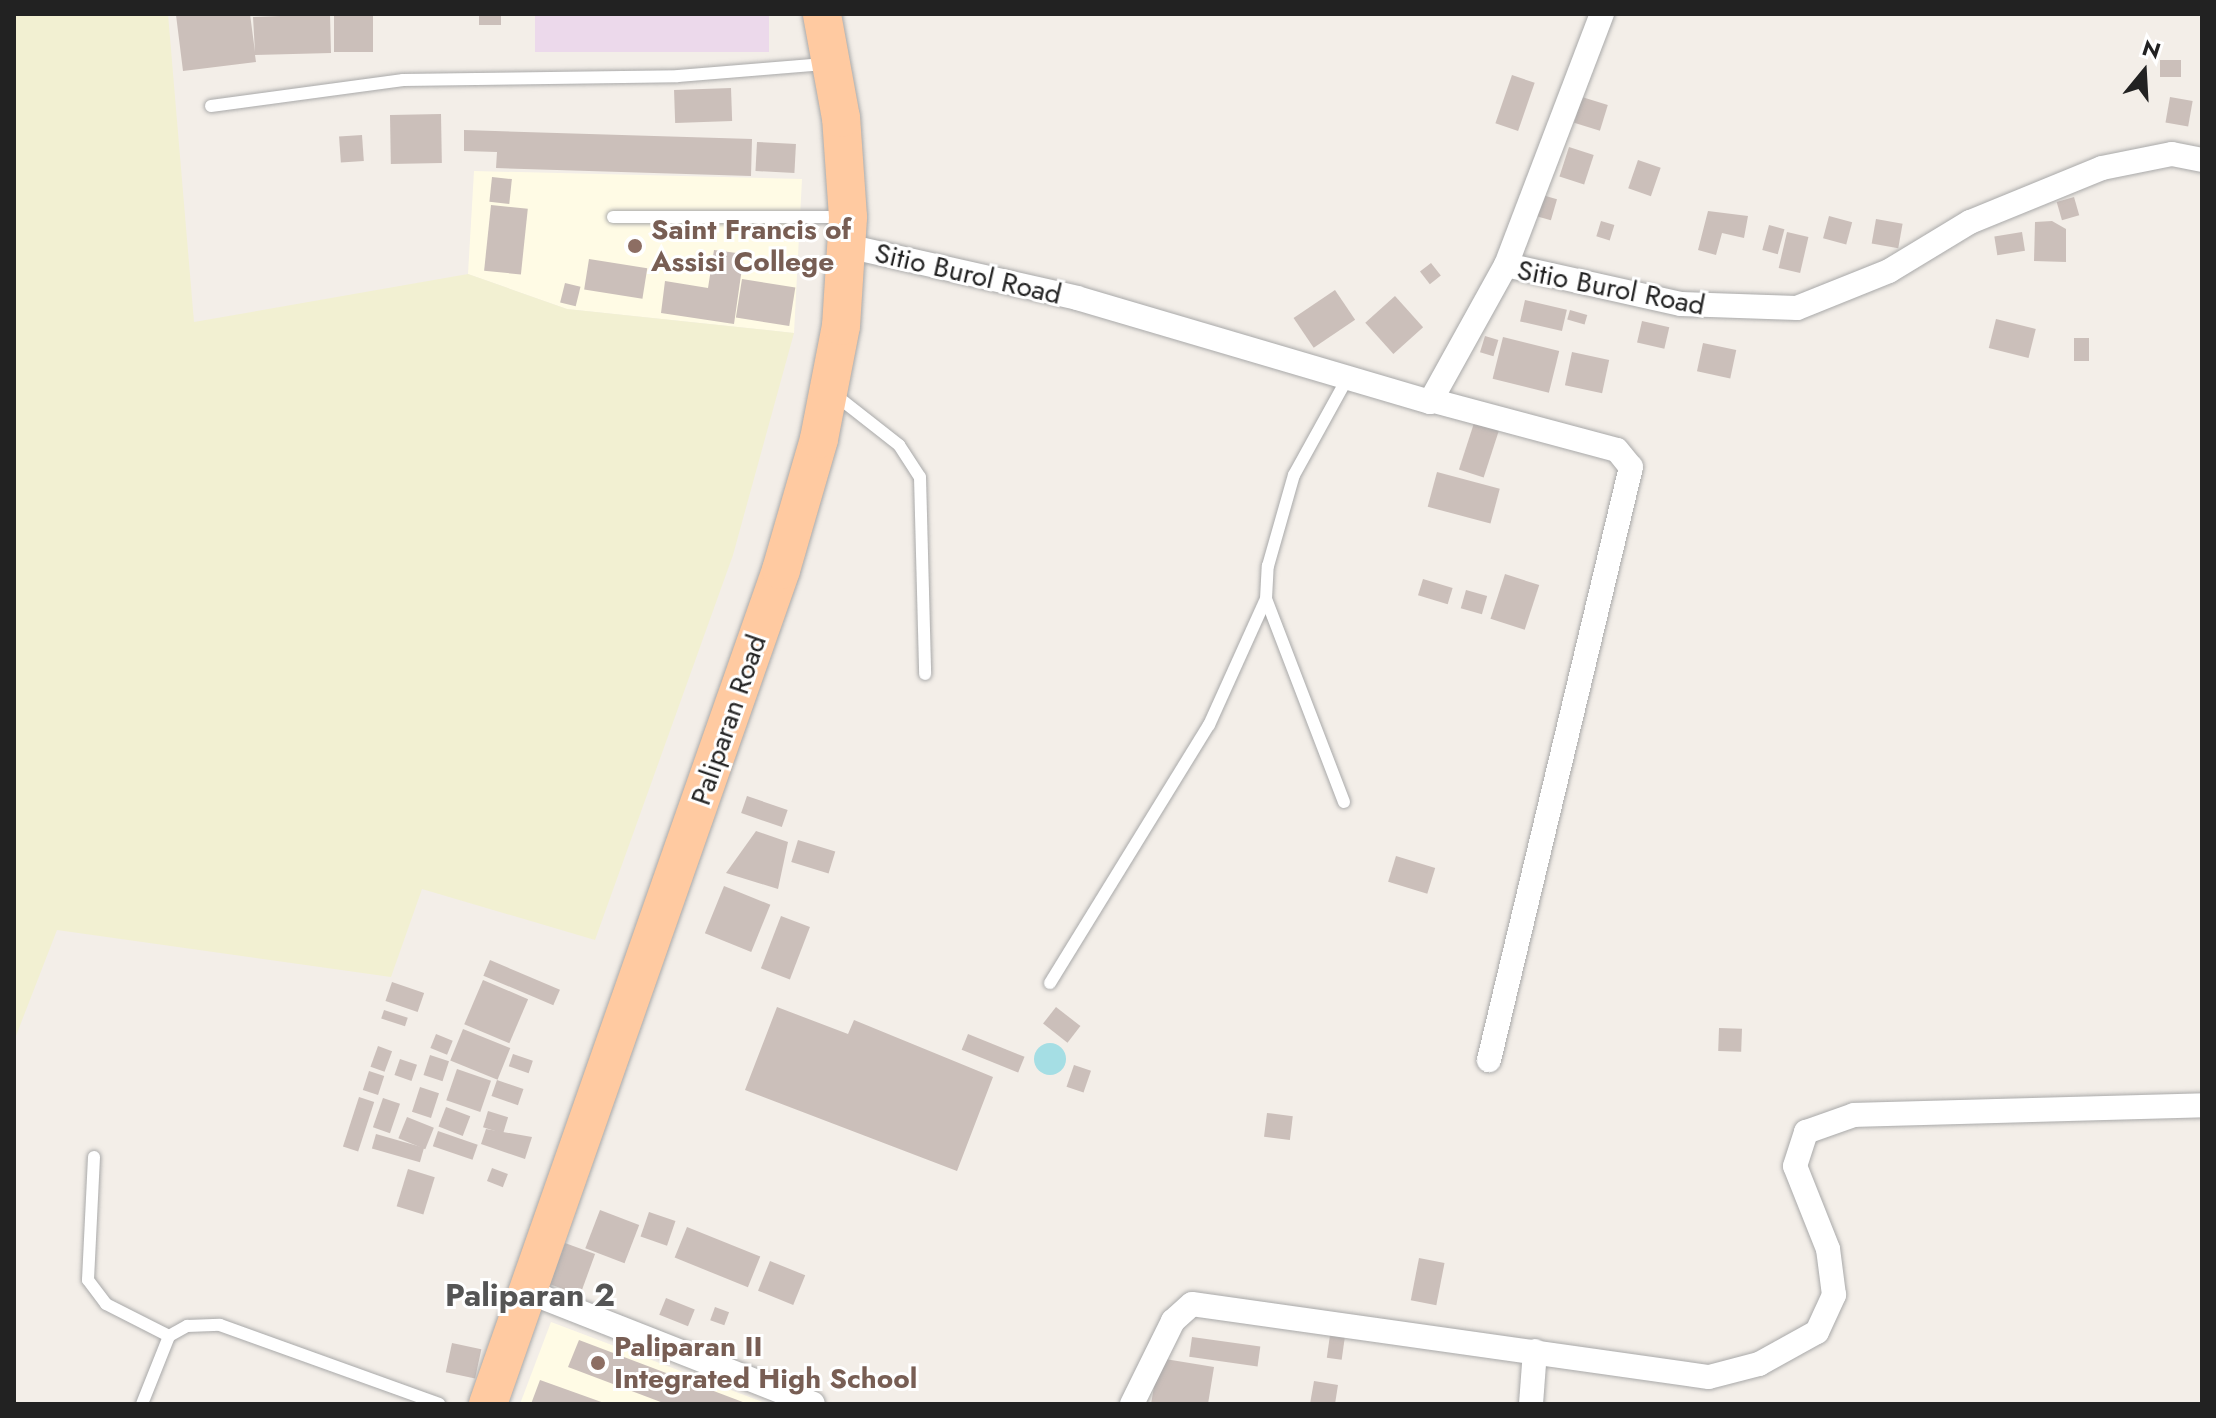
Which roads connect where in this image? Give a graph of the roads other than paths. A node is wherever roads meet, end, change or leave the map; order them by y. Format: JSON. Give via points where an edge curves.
{"nodes":[{"id":1,"x":822,"y":14,"type":"edge"},
{"id":2,"x":1602,"y":14,"type":"edge"},
{"id":3,"x":832,"y":63,"type":"junction"},
{"id":4,"x":211,"y":106,"type":"dead end"},
{"id":5,"x":2202,"y":160,"type":"edge"},
{"id":6,"x":613,"y":217,"type":"dead end"},
{"id":7,"x":848,"y":232,"type":"junction"},
{"id":8,"x":1506,"y":265,"type":"junction"},
{"id":9,"x":1347,"y":379,"type":"junction"},
{"id":10,"x":828,"y":390,"type":"junction"},
{"id":11,"x":1434,"y":401,"type":"junction"},
{"id":12,"x":1266,"y":599,"type":"junction"},
{"id":13,"x":925,"y":674,"type":"dead end"},
{"id":14,"x":1344,"y":802,"type":"dead end"},
{"id":15,"x":1050,"y":983,"type":"dead end"},
{"id":16,"x":1489,"y":1060,"type":"dead end"},
{"id":17,"x":2202,"y":1105,"type":"edge"},
{"id":18,"x":94,"y":1157,"type":"dead end"},
{"id":19,"x":529,"y":1292,"type":"junction"},
{"id":20,"x":169,"y":1336,"type":"junction"},
{"id":21,"x":1535,"y":1351,"type":"junction"},
{"id":22,"x":804,"y":1402,"type":"edge"},
{"id":23,"x":142,"y":1404,"type":"edge"},
{"id":24,"x":439,"y":1404,"type":"edge"},
{"id":25,"x":488,"y":1404,"type":"edge"},
{"id":26,"x":1132,"y":1404,"type":"edge"},
{"id":27,"x":1531,"y":1404,"type":"edge"}],
"edges":[{"from":1,"to":3,"type":"main road","name":"Paliparan Road"},
{"from":2,"to":8,"type":"street"},
{"from":3,"to":4,"type":"lane","via":[[678,76],[403,80]]},
{"from":3,"to":7,"type":"main road","name":"Paliparan Road"},
{"from":5,"to":8,"type":"street","name":"Sitio Burol Road","via":[[2172,154],[2102,168],[1970,222],[1889,271],[1797,308],[1681,304]]},
{"from":6,"to":7,"type":"lane"},
{"from":7,"to":9,"type":"street","name":"Sitio Burol Road"},
{"from":7,"to":10,"type":"main road","name":"Paliparan Road"},
{"from":8,"to":11,"type":"street","name":"Sitio Burol Road"},
{"from":9,"to":11,"type":"street","name":"Sitio Burol Road"},
{"from":9,"to":12,"type":"lane","via":[[1294,475],[1268,566]]},
{"from":10,"to":13,"type":"lane","via":[[899,445],[920,477]]},
{"from":10,"to":19,"type":"main road","name":"Paliparan Road","via":[[781,570]]},
{"from":11,"to":16,"type":"street","via":[[1617,450],[1631,467]]},
{"from":12,"to":14,"type":"lane"},
{"from":12,"to":15,"type":"lane","via":[[1209,725]]},
{"from":17,"to":21,"type":"street","via":[[1828,1120],[1806,1132],[1795,1166],[1828,1249],[1832,1279],[1828,1319],[1817,1332],[1759,1364],[1709,1377]]},
{"from":18,"to":20,"type":"lane","via":[[88,1280],[106,1304]]},
{"from":19,"to":22,"type":"street"},
{"from":19,"to":25,"type":"main road","name":"Paliparan Road"},
{"from":20,"to":23,"type":"lane"},
{"from":20,"to":24,"type":"lane","via":[[187,1326],[220,1325]]},
{"from":21,"to":26,"type":"street","via":[[1192,1304],[1173,1321]]},
{"from":21,"to":27,"type":"street"}]}
